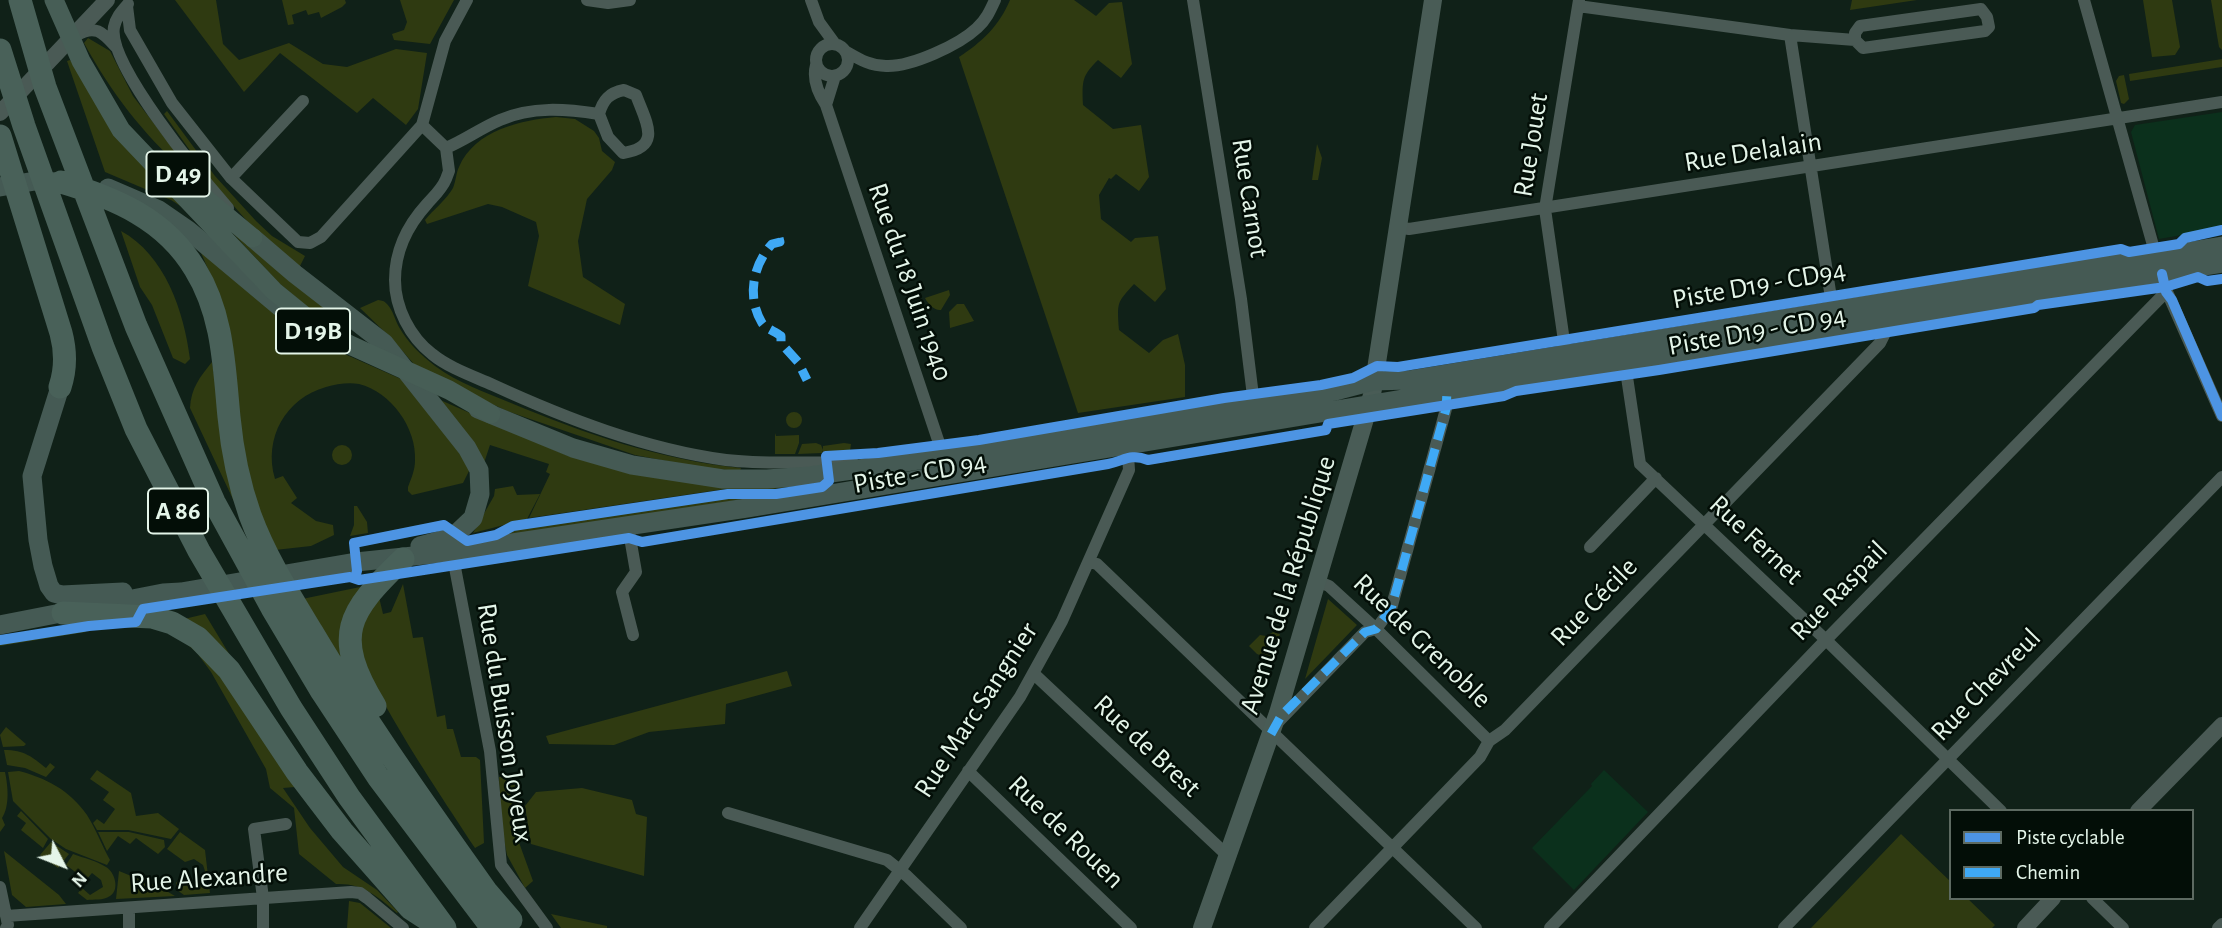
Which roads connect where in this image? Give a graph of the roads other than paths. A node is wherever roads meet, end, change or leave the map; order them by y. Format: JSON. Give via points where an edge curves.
{"nodes":[{"id":1,"x":20,"y":0,"type":"edge"},
{"id":2,"x":54,"y":0,"type":"edge"},
{"id":3,"x":107,"y":0,"type":"edge"},
{"id":4,"x":467,"y":0,"type":"edge"},
{"id":5,"x":587,"y":0,"type":"edge"},
{"id":6,"x":630,"y":0,"type":"edge"},
{"id":7,"x":811,"y":0,"type":"edge"},
{"id":8,"x":995,"y":0,"type":"edge"},
{"id":9,"x":1193,"y":0,"type":"edge"},
{"id":10,"x":1433,"y":0,"type":"edge"},
{"id":11,"x":2084,"y":0,"type":"edge"},
{"id":12,"x":129,"y":3,"type":"edge"},
{"id":13,"x":1578,"y":3,"type":"edge"},
{"id":14,"x":819,"y":22,"type":"junction"},
{"id":15,"x":1790,"y":35,"type":"junction"},
{"id":16,"x":74,"y":37,"type":"junction"},
{"id":17,"x":1849,"y":41,"type":"junction"},
{"id":18,"x":840,"y":47,"type":"junction"},
{"id":19,"x":0,"y":50,"type":"edge"},
{"id":20,"x":119,"y":50,"type":"junction"},
{"id":21,"x":819,"y":50,"type":"junction"},
{"id":22,"x":866,"y":63,"type":"junction"},
{"id":23,"x":816,"y":65,"type":"junction"},
{"id":24,"x":846,"y":68,"type":"junction"},
{"id":25,"x":835,"y":76,"type":"junction"},
{"id":26,"x":303,"y":101,"type":"dead end"},
{"id":27,"x":2222,"y":102,"type":"edge"},
{"id":28,"x":107,"y":105,"type":"junction"},
{"id":29,"x":825,"y":105,"type":"junction"},
{"id":30,"x":0,"y":113,"type":"edge"},
{"id":31,"x":599,"y":114,"type":"junction"},
{"id":32,"x":2118,"y":118,"type":"junction"},
{"id":33,"x":422,"y":125,"type":"junction"},
{"id":34,"x":0,"y":136,"type":"edge"},
{"id":35,"x":446,"y":148,"type":"junction"},
{"id":36,"x":1810,"y":167,"type":"junction"},
{"id":37,"x":231,"y":178,"type":"junction"},
{"id":38,"x":61,"y":182,"type":"joint"},
{"id":39,"x":0,"y":187,"type":"edge"},
{"id":40,"x":1545,"y":209,"type":"junction"},
{"id":41,"x":154,"y":215,"type":"junction"},
{"id":42,"x":1397,"y":227,"type":"junction"},
{"id":43,"x":253,"y":238,"type":"junction"},
{"id":44,"x":2222,"y":246,"type":"edge"},
{"id":45,"x":2222,"y":264,"type":"edge"},
{"id":46,"x":2161,"y":274,"type":"junction"},
{"id":47,"x":1886,"y":310,"type":"junction"},
{"id":48,"x":1834,"y":318,"type":"junction"},
{"id":49,"x":1564,"y":353,"type":"junction"},
{"id":50,"x":1624,"y":353,"type":"junction"},
{"id":51,"x":1547,"y":375,"type":"junction"},
{"id":52,"x":1373,"y":381,"type":"junction"},
{"id":53,"x":60,"y":387,"type":"joint"},
{"id":54,"x":1447,"y":392,"type":"junction"},
{"id":55,"x":1254,"y":404,"type":"junction"},
{"id":56,"x":1369,"y":406,"type":"junction"},
{"id":57,"x":491,"y":414,"type":"junction"},
{"id":58,"x":2222,"y":416,"type":"edge"},
{"id":59,"x":1246,"y":426,"type":"junction"},
{"id":60,"x":1126,"y":436,"type":"junction"},
{"id":61,"x":940,"y":456,"type":"junction"},
{"id":62,"x":885,"y":465,"type":"junction"},
{"id":63,"x":946,"y":476,"type":"junction"},
{"id":64,"x":2222,"y":477,"type":"edge"},
{"id":65,"x":1656,"y":478,"type":"junction"},
{"id":66,"x":1703,"y":524,"type":"junction"},
{"id":67,"x":628,"y":526,"type":"junction"},
{"id":68,"x":1590,"y":547,"type":"dead end"},
{"id":69,"x":452,"y":552,"type":"junction"},
{"id":70,"x":403,"y":559,"type":"junction"},
{"id":71,"x":1089,"y":562,"type":"junction"},
{"id":72,"x":352,"y":563,"type":"junction"},
{"id":73,"x":1317,"y":581,"type":"junction"},
{"id":74,"x":172,"y":593,"type":"junction"},
{"id":75,"x":64,"y":613,"type":"junction"},
{"id":76,"x":0,"y":625,"type":"edge"},
{"id":77,"x":1376,"y":629,"type":"junction"},
{"id":78,"x":633,"y":635,"type":"dead end"},
{"id":79,"x":1826,"y":640,"type":"junction"},
{"id":80,"x":1033,"y":673,"type":"junction"},
{"id":81,"x":2222,"y":725,"type":"edge"},
{"id":82,"x":1271,"y":734,"type":"junction"},
{"id":83,"x":1489,"y":741,"type":"junction"},
{"id":84,"x":1948,"y":760,"type":"junction"},
{"id":85,"x":968,"y":771,"type":"junction"},
{"id":86,"x":1999,"y":809,"type":"edge"},
{"id":87,"x":2140,"y":809,"type":"edge"},
{"id":88,"x":728,"y":813,"type":"dead end"},
{"id":89,"x":286,"y":824,"type":"dead end"},
{"id":90,"x":1392,"y":848,"type":"junction"},
{"id":91,"x":1228,"y":856,"type":"junction"},
{"id":92,"x":899,"y":869,"type":"junction"},
{"id":93,"x":0,"y":887,"type":"edge"},
{"id":94,"x":263,"y":898,"type":"junction"},
{"id":95,"x":2051,"y":900,"type":"edge"},
{"id":96,"x":2094,"y":900,"type":"edge"},
{"id":97,"x":129,"y":909,"type":"junction"},
{"id":98,"x":6,"y":922,"type":"edge"},
{"id":99,"x":2222,"y":924,"type":"edge"},
{"id":100,"x":506,"y":925,"type":"edge"},
{"id":101,"x":129,"y":928,"type":"edge"},
{"id":102,"x":263,"y":928,"type":"edge"},
{"id":103,"x":404,"y":928,"type":"edge"},
{"id":104,"x":442,"y":928,"type":"edge"},
{"id":105,"x":547,"y":928,"type":"edge"},
{"id":106,"x":860,"y":928,"type":"edge"},
{"id":107,"x":961,"y":928,"type":"edge"},
{"id":108,"x":1131,"y":928,"type":"edge"},
{"id":109,"x":1202,"y":928,"type":"edge"},
{"id":110,"x":1315,"y":928,"type":"edge"},
{"id":111,"x":1476,"y":928,"type":"edge"},
{"id":112,"x":1550,"y":928,"type":"edge"},
{"id":113,"x":1784,"y":928,"type":"edge"},
{"id":114,"x":2025,"y":928,"type":"edge"},
{"id":115,"x":2123,"y":928,"type":"edge"},
{"id":116,"x":2218,"y":928,"type":"edge"}],
"edges":[{"from":1,"to":100,"type":"highway","number":"A 86","via":[[45,86],[120,283],[214,502],[272,608],[377,776]]},
{"from":2,"to":28,"type":"highway"},
{"from":3,"to":16,"type":"street"},
{"from":4,"to":33,"type":"street","via":[[445,41]]},
{"from":5,"to":6,"type":"street"},
{"from":7,"to":14,"type":"street"},
{"from":8,"to":22,"type":"street","via":[[980,25],[946,47],[889,66]]},
{"from":9,"to":55,"type":"street","name":"Rue Carnot"},
{"from":10,"to":42,"type":"main road","name":"Avenue de la République"},
{"from":11,"to":32,"type":"street"},
{"from":12,"to":20,"type":"street","via":[[113,29]]},
{"from":12,"to":37,"type":"street","via":[[130,30],[172,103]]},
{"from":13,"to":15,"type":"street"},
{"from":13,"to":40,"type":"street","name":"Rue Jouet"},
{"from":14,"to":18,"type":"street"},
{"from":14,"to":21,"type":"street"},
{"from":15,"to":17,"type":"street"},
{"from":15,"to":36,"type":"street"},
{"from":16,"to":20,"type":"street","via":[[97,29]]},
{"from":16,"to":30,"type":"street"},
{"from":17,"to":17,"type":"street","via":[[1863,48],[1989,27],[1980,9],[1860,26]]},
{"from":18,"to":21,"type":"street","via":[[826,44]]},
{"from":18,"to":22,"type":"street"},
{"from":18,"to":24,"type":"street","via":[[848,59]]},
{"from":19,"to":104,"type":"highway","number":"A 86","via":[[136,429],[199,551],[291,708]]},
{"from":20,"to":43,"type":"street","via":[[168,135]]},
{"from":21,"to":23,"type":"street"},
{"from":22,"to":24,"type":"street"},
{"from":23,"to":25,"type":"street","via":[[825,76]]},
{"from":23,"to":29,"type":"street","name":"Rue du 18 Juin 1940","via":[[813,75]]},
{"from":24,"to":25,"type":"street"},
{"from":25,"to":29,"type":"street"},
{"from":26,"to":37,"type":"street"},
{"from":27,"to":32,"type":"street","name":"Rue Delalain"},
{"from":28,"to":43,"type":"highway","number":"D 49","via":[[207,201]]},
{"from":28,"to":57,"type":"highway","via":[[121,130],[297,312],[350,345]]},
{"from":29,"to":61,"type":"street","name":"Rue du 18 Juin 1940"},
{"from":31,"to":31,"type":"street","via":[[608,137],[624,153],[646,144],[650,131],[636,95],[614,92]]},
{"from":31,"to":35,"type":"street","via":[[559,110],[519,114]]},
{"from":32,"to":36,"type":"street","name":"Rue Delalain"},
{"from":32,"to":46,"type":"street"},
{"from":33,"to":35,"type":"street"},
{"from":33,"to":37,"type":"street","via":[[321,237],[310,243],[298,242]]},
{"from":34,"to":53,"type":"highway","via":[[61,333],[65,357]]},
{"from":35,"to":62,"type":"street","via":[[446,179],[407,229],[395,269],[397,299],[405,320],[433,355],[549,410],[685,453],[728,460]]},
{"from":36,"to":40,"type":"street","name":"Rue Delalain"},
{"from":36,"to":48,"type":"street"},
{"from":38,"to":39,"type":"main road"},
{"from":38,"to":41,"type":"highway"},
{"from":40,"to":42,"type":"street","name":"Rue Delalain"},
{"from":40,"to":49,"type":"street","name":"Rue Jouet"},
{"from":41,"to":57,"type":"main road","number":"D 19B","via":[[188,230],[292,317],[329,341]]},
{"from":41,"to":100,"type":"highway","via":[[210,294],[223,348],[237,468],[265,549],[339,677]]},
{"from":42,"to":52,"type":"main road","name":"Avenue de la République"},
{"from":43,"to":72,"type":"main road","via":[[384,343],[480,470],[473,518],[453,537],[363,556]]},
{"from":44,"to":46,"type":"main road"},
{"from":45,"to":46,"type":"main road"},
{"from":46,"to":47,"type":"main road"},
{"from":46,"to":58,"type":"street"},
{"from":46,"to":79,"type":"street","name":"Rue Raspail"},
{"from":47,"to":48,"type":"main road"},
{"from":47,"to":66,"type":"street","name":"Rue Cécile","via":[[1880,343]]},
{"from":48,"to":50,"type":"main road"},
{"from":49,"to":50,"type":"main road"},
{"from":49,"to":51,"type":"street"},
{"from":49,"to":52,"type":"main road","via":[[1405,380]]},
{"from":50,"to":51,"type":"main road"},
{"from":50,"to":65,"type":"street","name":"Rue Fernet","via":[[1640,464]]},
{"from":51,"to":54,"type":"main road"},
{"from":52,"to":55,"type":"main road"},
{"from":52,"to":56,"type":"main road","name":"Avenue de la République"},
{"from":53,"to":74,"type":"main road","via":[[32,476],[38,540],[49,586],[62,595]]},
{"from":54,"to":56,"type":"main road"},
{"from":54,"to":77,"type":"street","via":[[1391,609]]},
{"from":55,"to":59,"type":"main road"},
{"from":55,"to":60,"type":"main road"},
{"from":56,"to":59,"type":"main road"},
{"from":56,"to":73,"type":"main road","name":"Avenue de la République"},
{"from":57,"to":62,"type":"main road","number":"D 19B","via":[[573,448],[691,475],[810,477]]},
{"from":59,"to":60,"type":"main road"},
{"from":60,"to":61,"type":"main road"},
{"from":60,"to":63,"type":"main road"},
{"from":60,"to":71,"type":"street","name":"Rue Marc Sangnier","via":[[1129,470]]},
{"from":61,"to":62,"type":"main road"},
{"from":61,"to":63,"type":"street","name":"Rue du 18 Juin 1940"},
{"from":63,"to":67,"type":"main road"},
{"from":64,"to":84,"type":"street","name":"Rue Chevreul"},
{"from":65,"to":66,"type":"street","name":"Rue Fernet"},
{"from":65,"to":68,"type":"street"},
{"from":66,"to":79,"type":"street","name":"Rue Fernet"},
{"from":66,"to":83,"type":"street","name":"Rue Cécile","via":[[1505,730]]},
{"from":67,"to":69,"type":"main road"},
{"from":67,"to":78,"type":"street","via":[[636,572],[622,592]]},
{"from":69,"to":70,"type":"main road"},
{"from":69,"to":105,"type":"street","name":"Rue du Buisson Joyeux","via":[[489,751],[501,865]]},
{"from":70,"to":72,"type":"main road"},
{"from":70,"to":100,"type":"highway","via":[[360,606],[349,632],[351,657],[366,692],[493,888]]},
{"from":71,"to":80,"type":"street","name":"Rue Marc Sangnier"},
{"from":71,"to":82,"type":"street","via":[[1097,564]]},
{"from":72,"to":74,"type":"main road"},
{"from":73,"to":77,"type":"street","name":"Rue de Grenoble","via":[[1329,586]]},
{"from":73,"to":82,"type":"main road","name":"Avenue de la République"},
{"from":74,"to":75,"type":"main road"},
{"from":75,"to":76,"type":"main road"},
{"from":75,"to":104,"type":"highway","via":[[152,617],[198,638],[229,670],[342,831],[410,908]]},
{"from":77,"to":82,"type":"street","via":[[1364,632],[1282,716]]},
{"from":77,"to":83,"type":"street","name":"Rue de Grenoble"},
{"from":79,"to":84,"type":"street","name":"Rue Fernet"},
{"from":79,"to":112,"type":"street","name":"Rue Raspail"},
{"from":80,"to":85,"type":"street","name":"Rue Marc Sangnier"},
{"from":80,"to":91,"type":"street","name":"Rue de Brest"},
{"from":81,"to":87,"type":"street"},
{"from":82,"to":90,"type":"street"},
{"from":82,"to":91,"type":"main road","name":"Avenue de la République"},
{"from":83,"to":90,"type":"street","name":"Rue Cécile","via":[[1482,755]]},
{"from":84,"to":86,"type":"street","name":"Rue Fernet"},
{"from":84,"to":113,"type":"street","name":"Rue Chevreul"},
{"from":85,"to":92,"type":"street","name":"Rue Marc Sangnier"},
{"from":85,"to":108,"type":"street","name":"Rue de Rouen"},
{"from":88,"to":92,"type":"street","via":[[887,860]]},
{"from":89,"to":94,"type":"street","via":[[254,829]]},
{"from":90,"to":110,"type":"street","name":"Rue Cécile"},
{"from":90,"to":111,"type":"street"},
{"from":91,"to":109,"type":"main road","name":"Avenue de la République"},
{"from":92,"to":106,"type":"street","name":"Rue Marc Sangnier"},
{"from":92,"to":107,"type":"street"},
{"from":93,"to":98,"type":"street"},
{"from":94,"to":97,"type":"street","name":"Rue Alexandre"},
{"from":94,"to":102,"type":"street"},
{"from":94,"to":103,"type":"street","name":"Rue Alexandre","via":[[360,893]]},
{"from":95,"to":114,"type":"street"},
{"from":96,"to":115,"type":"street"},
{"from":97,"to":98,"type":"street","name":"Rue Alexandre"},
{"from":97,"to":101,"type":"street"},
{"from":99,"to":116,"type":"street"}]}
